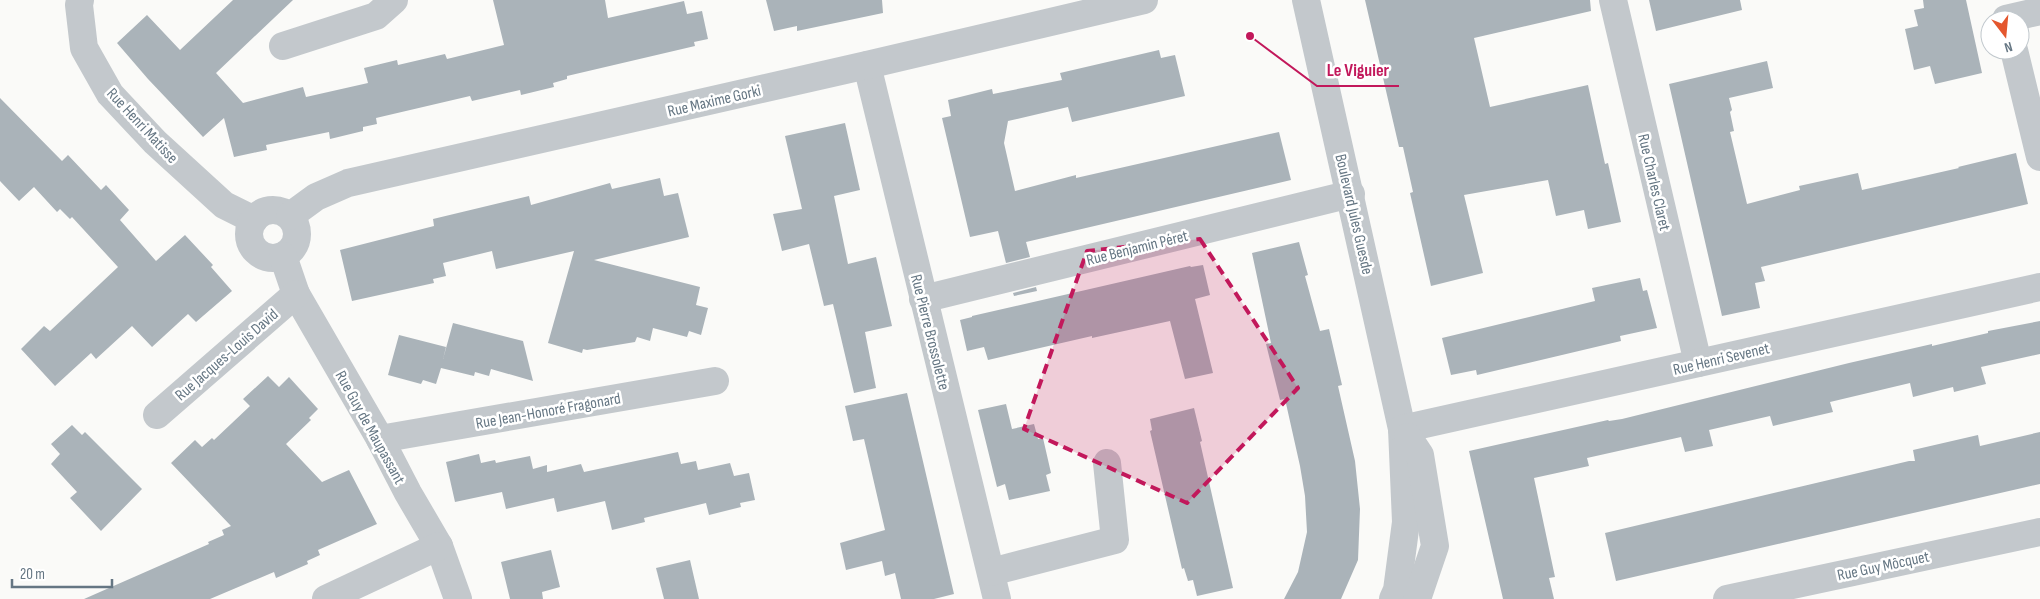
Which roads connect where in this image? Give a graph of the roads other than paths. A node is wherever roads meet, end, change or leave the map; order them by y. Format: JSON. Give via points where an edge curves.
{"nodes":[{"id":1,"x":80,"y":0,"type":"edge"},
{"id":2,"x":394,"y":0,"type":"edge"},
{"id":3,"x":1144,"y":0,"type":"edge"},
{"id":4,"x":1306,"y":0,"type":"edge"},
{"id":5,"x":1613,"y":0,"type":"edge"},
{"id":6,"x":283,"y":46,"type":"dead end"},
{"id":7,"x":2016,"y":60,"type":"edge"},
{"id":8,"x":867,"y":65,"type":"junction"},
{"id":9,"x":2040,"y":157,"type":"edge"},
{"id":10,"x":1351,"y":194,"type":"junction"},
{"id":11,"x":290,"y":216,"type":"junction"},
{"id":12,"x":254,"y":220,"type":"junction"},
{"id":13,"x":283,"y":256,"type":"junction"},
{"id":14,"x":2040,"y":287,"type":"edge"},
{"id":15,"x":296,"y":294,"type":"junction"},
{"id":16,"x":923,"y":299,"type":"junction"},
{"id":17,"x":1698,"y":363,"type":"junction"},
{"id":18,"x":716,"y":381,"type":"dead end"},
{"id":19,"x":157,"y":415,"type":"dead end"},
{"id":20,"x":1402,"y":429,"type":"junction"},
{"id":21,"x":380,"y":439,"type":"junction"},
{"id":22,"x":1107,"y":462,"type":"dead end"},
{"id":23,"x":2040,"y":532,"type":"edge"},
{"id":24,"x":438,"y":546,"type":"junction"},
{"id":25,"x":991,"y":572,"type":"junction"},
{"id":26,"x":1744,"y":597,"type":"edge"},
{"id":27,"x":326,"y":599,"type":"edge"},
{"id":28,"x":458,"y":599,"type":"edge"},
{"id":29,"x":997,"y":599,"type":"edge"},
{"id":30,"x":1393,"y":599,"type":"edge"},
{"id":31,"x":1417,"y":599,"type":"edge"}],
"edges":[{"from":1,"to":12,"type":"street","name":"Rue Henri Matisse","via":[[84,48],[110,94],[155,142],[224,205]]},
{"from":2,"to":6,"type":"street","via":[[376,16]]},
{"from":3,"to":8,"type":"street","name":"Rue Maxime Gorki"},
{"from":4,"to":10,"type":"street","name":"Boulevard Jules Guesde"},
{"from":5,"to":17,"type":"street","name":"Rue Charles Claret"},
{"from":7,"to":9,"type":"street"},
{"from":8,"to":11,"type":"street","name":"Rue Maxime Gorki","via":[[348,183],[316,197]]},
{"from":8,"to":16,"type":"street","name":"Rue Pierre Brossolette"},
{"from":10,"to":16,"type":"street","name":"Rue Benjamin Péret"},
{"from":10,"to":20,"type":"street","name":"Boulevard Jules Guesde"},
{"from":11,"to":12,"type":"street","via":[[283,211],[267,210]]},
{"from":11,"to":13,"type":"street","via":[[297,238]]},
{"from":12,"to":13,"type":"street","via":[[249,235],[255,249],[268,257]]},
{"from":13,"to":15,"type":"street","name":"Rue Guy de Maupassant"},
{"from":14,"to":17,"type":"street","name":"Rue Henri Sevenet"},
{"from":15,"to":19,"type":"street","name":"Rue Jacques-Louis David"},
{"from":15,"to":21,"type":"street","name":"Rue Guy de Maupassant"},
{"from":16,"to":25,"type":"street","name":"Rue Pierre Brossolette"},
{"from":17,"to":20,"type":"street","name":"Rue Henri Sevenet"},
{"from":18,"to":21,"type":"street","name":"Rue Jean-Honoré Fragonard"},
{"from":20,"to":30,"type":"street","name":"Boulevard Jules Guesde","via":[[1406,522],[1398,590]]},
{"from":20,"to":31,"type":"street","name":"Boulevard Jules Guesde","via":[[1420,455],[1435,546]]},
{"from":21,"to":24,"type":"street","name":"Rue Guy de Maupassant"},
{"from":22,"to":25,"type":"street","via":[[1115,540]]},
{"from":23,"to":26,"type":"street","name":"Rue Guy Môcquet"},
{"from":24,"to":27,"type":"street"},
{"from":24,"to":28,"type":"street","name":"Rue Guy de Maupassant"},
{"from":25,"to":29,"type":"street","name":"Rue Pierre Brossolette"}]}
